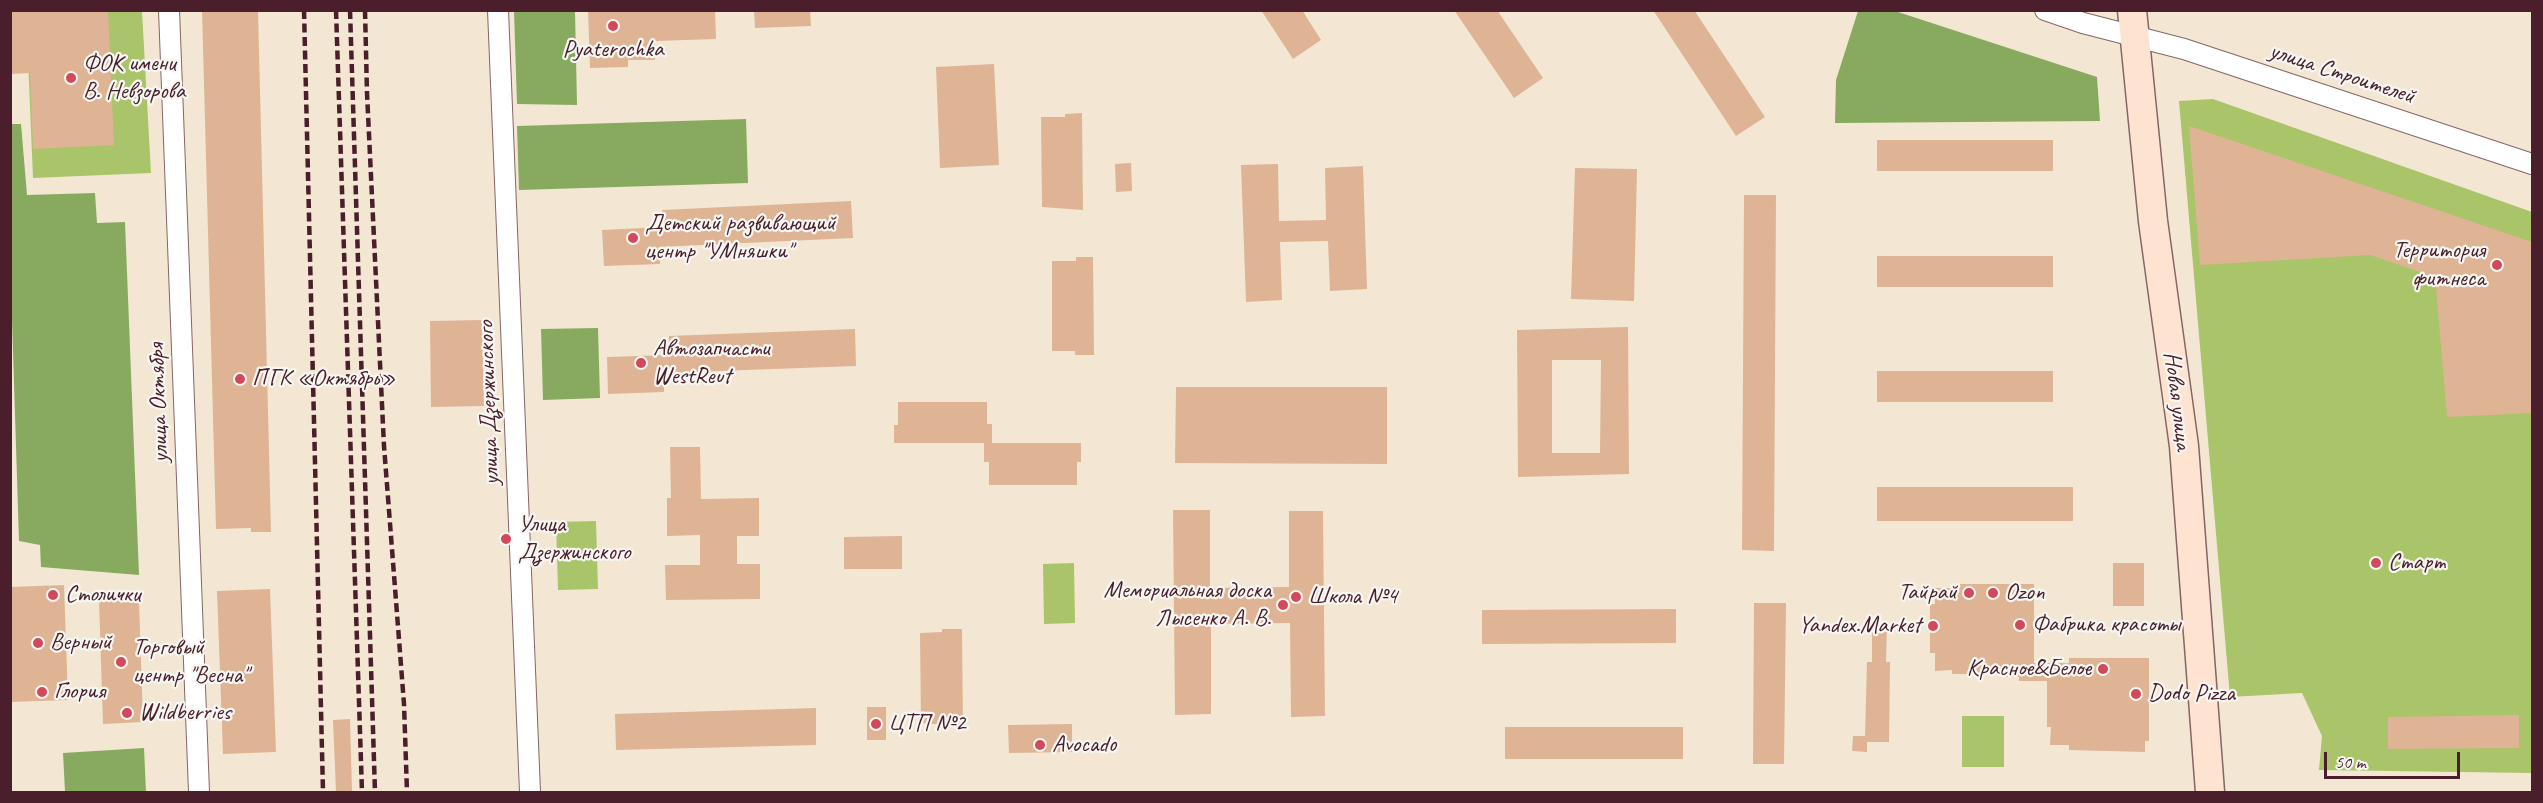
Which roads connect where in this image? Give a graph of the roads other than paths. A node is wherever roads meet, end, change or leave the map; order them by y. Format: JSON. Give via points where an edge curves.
{"nodes":[{"id":1,"x":169,"y":10,"type":"edge"},
{"id":2,"x":498,"y":10,"type":"edge"},
{"id":3,"x":2044,"y":10,"type":"edge"},
{"id":4,"x":2133,"y":24,"type":"edge"},
{"id":5,"x":2532,"y":164,"type":"edge"},
{"id":6,"x":199,"y":792,"type":"edge"},
{"id":7,"x":530,"y":792,"type":"edge"},
{"id":8,"x":2210,"y":792,"type":"edge"}],
"edges":[{"from":1,"to":6,"type":"street","name":"улица Октября"},
{"from":2,"to":7,"type":"street","name":"улица Дзержинского"},
{"from":3,"to":4,"type":"street","name":"улица Строителей"},
{"from":4,"to":5,"type":"street","name":"улица Строителей","via":[[2184,49]]},
{"from":4,"to":8,"type":"street","name":"Новая улица","via":[[2184,446]]}]}
